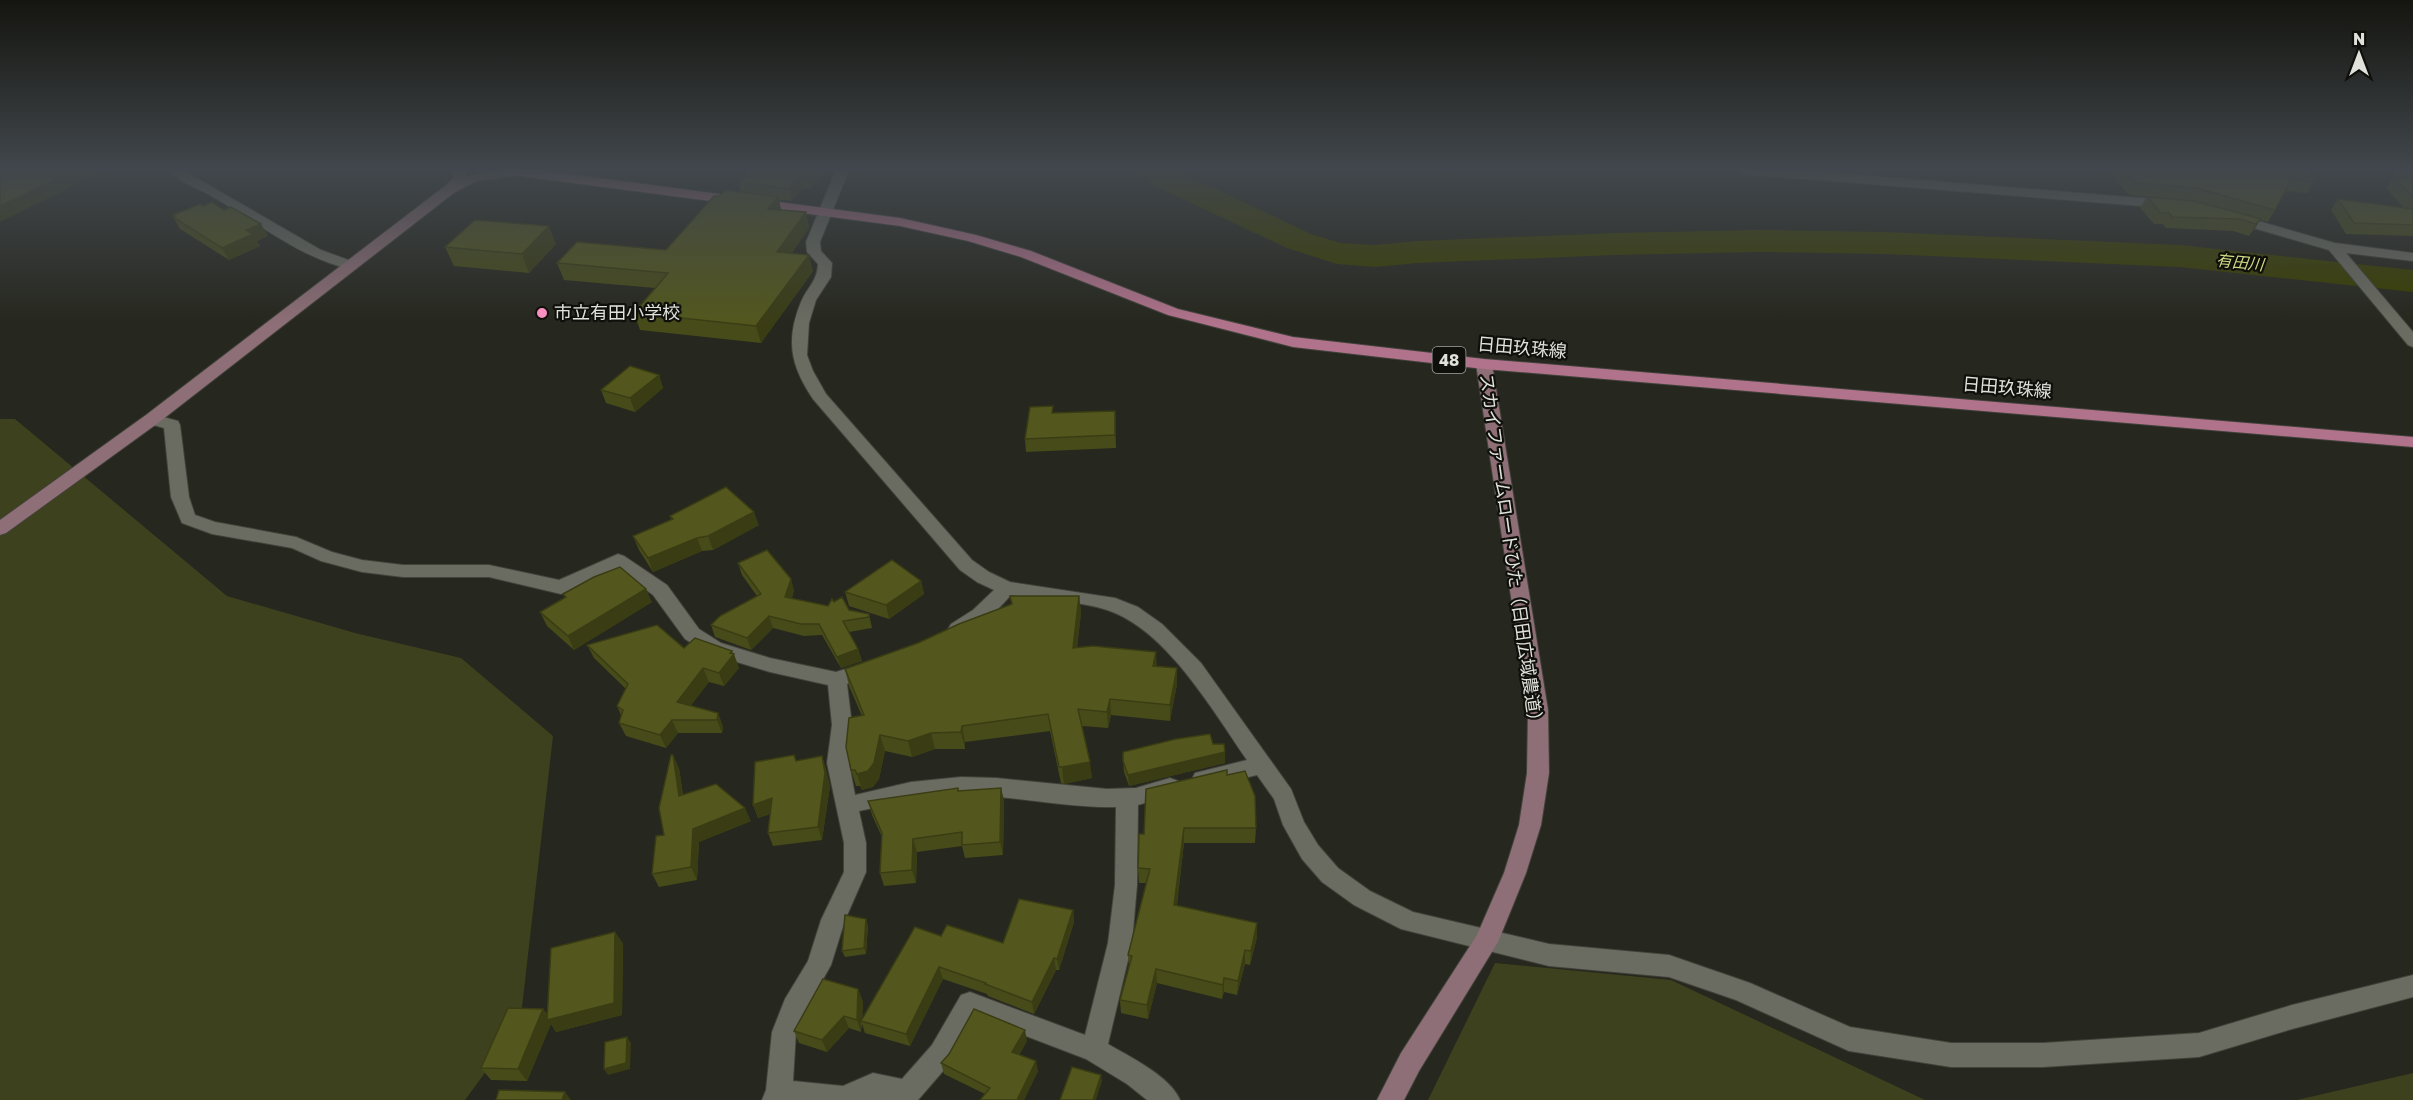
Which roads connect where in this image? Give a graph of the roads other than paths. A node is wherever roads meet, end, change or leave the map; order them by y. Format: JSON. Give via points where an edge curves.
{"nodes":[{"id":1,"x":263,"y":221,"type":"edge"},
{"id":2,"x":407,"y":221,"type":"edge"},
{"id":3,"x":820,"y":221,"type":"edge"},
{"id":4,"x":895,"y":221,"type":"edge"},
{"id":5,"x":2247,"y":221,"type":"edge"},
{"id":6,"x":2334,"y":247,"type":"junction"},
{"id":7,"x":2413,"y":257,"type":"edge"},
{"id":8,"x":349,"y":265,"type":"junction"},
{"id":9,"x":2413,"y":342,"type":"edge"},
{"id":10,"x":1484,"y":364,"type":"junction"},
{"id":11,"x":152,"y":419,"type":"junction"},
{"id":12,"x":2413,"y":442,"type":"edge"},
{"id":13,"x":0,"y":529,"type":"edge"},
{"id":14,"x":1007,"y":588,"type":"junction"},
{"id":15,"x":947,"y":636,"type":"edge"},
{"id":16,"x":886,"y":662,"type":"edge"},
{"id":17,"x":837,"y":680,"type":"junction"},
{"id":18,"x":1262,"y":765,"type":"junction"},
{"id":19,"x":1127,"y":798,"type":"junction"},
{"id":20,"x":846,"y":806,"type":"junction"},
{"id":21,"x":1485,"y":942,"type":"junction"},
{"id":22,"x":2413,"y":986,"type":"edge"},
{"id":23,"x":1094,"y":1050,"type":"junction"},
{"id":24,"x":891,"y":1095,"type":"edge"},
{"id":25,"x":777,"y":1096,"type":"edge"},
{"id":26,"x":1167,"y":1100,"type":"edge"},
{"id":27,"x":1390,"y":1100,"type":"edge"}],
"edges":[{"from":1,"to":8,"type":"street","via":[[316,253]]},
{"from":2,"to":8,"type":"street"},
{"from":3,"to":14,"type":"street","via":[[813,243],[814,252],[825,263],[824,277],[809,300],[802,323],[799,355],[805,371],[819,396],[966,565]]},
{"from":4,"to":10,"type":"main road","name":"日田玖珠線","number":"48","via":[[1026,254],[1173,312],[1236,329],[1293,342]]},
{"from":5,"to":6,"type":"street"},
{"from":6,"to":7,"type":"street"},
{"from":6,"to":9,"type":"street"},
{"from":8,"to":11,"type":"street"},
{"from":10,"to":12,"type":"main road","name":"日田玖珠線","number":"48"},
{"from":10,"to":21,"type":"street","name":"スカイファームロードひた（日田広域農道）","via":[[1538,710],[1538,773],[1530,825],[1515,873]]},
{"from":11,"to":13,"type":"street"},
{"from":11,"to":17,"type":"street","via":[[172,425],[180,497],[188,519],[212,528],[296,543],[327,557],[362,566],[403,571],[489,571],[561,587],[618,560],[660,590],[692,634],[714,648]]},
{"from":14,"to":15,"type":"street","via":[[980,615]]},
{"from":14,"to":18,"type":"street","via":[[1108,603],[1155,628],[1194,668]]},
{"from":16,"to":17,"type":"street"},
{"from":17,"to":20,"type":"street","via":[[842,725],[838,763]]},
{"from":18,"to":19,"type":"street"},
{"from":18,"to":21,"type":"street","via":[[1283,795],[1310,852],[1330,875],[1362,898],[1409,922]]},
{"from":19,"to":20,"type":"street","via":[[979,786],[934,787]]},
{"from":19,"to":23,"type":"street","via":[[1126,885],[1120,943]]},
{"from":20,"to":25,"type":"street","via":[[855,843],[855,872],[833,920],[819,965],[784,1032]]},
{"from":21,"to":22,"type":"street","via":[[1549,956],[1669,966],[1741,990],[1849,1039],[1951,1055],[2043,1055],[2199,1045]]},
{"from":21,"to":27,"type":"street","name":"スカイファームロードひた（日田広域農道）"},
{"from":23,"to":24,"type":"street","via":[[970,1003],[941,1054],[908,1093]]},
{"from":23,"to":26,"type":"street","via":[[1136,1075]]},
{"from":24,"to":25,"type":"street","via":[[873,1086],[843,1099]]}]}
